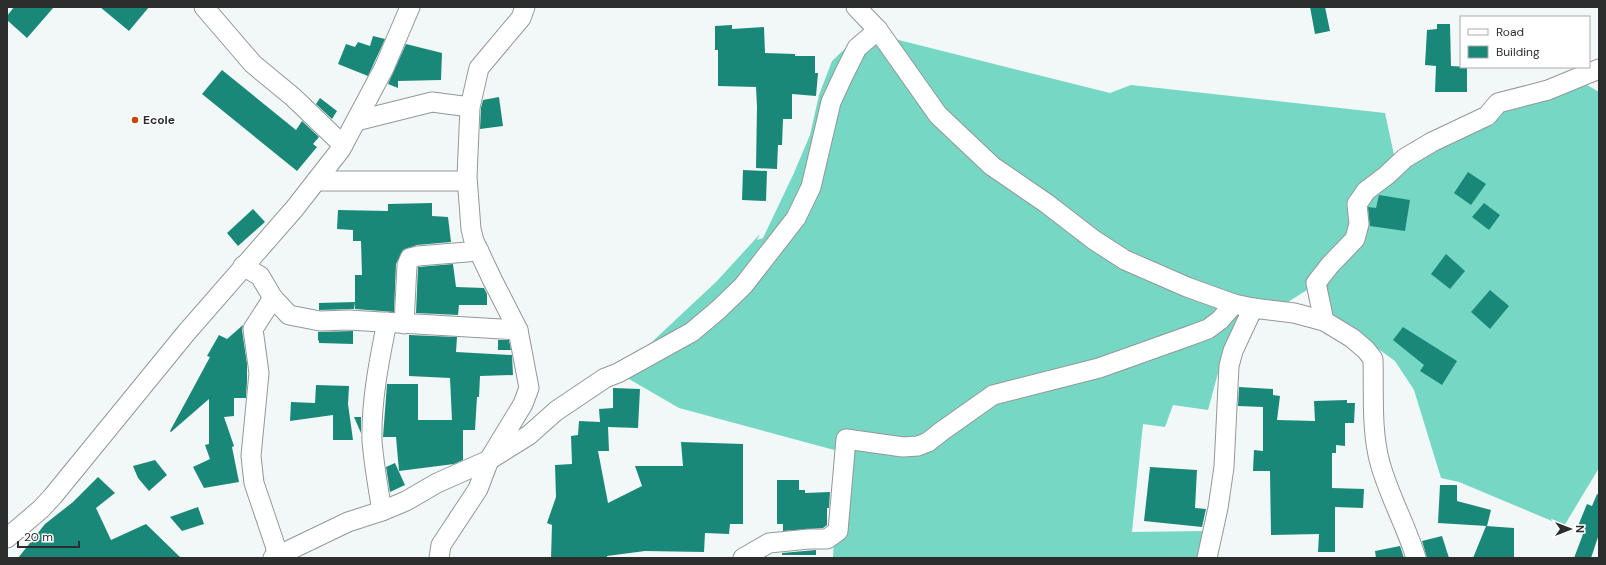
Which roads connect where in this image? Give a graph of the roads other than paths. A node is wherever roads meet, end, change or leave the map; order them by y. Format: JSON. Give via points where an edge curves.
{"nodes":[{"id":1,"x":204,"y":7,"type":"edge"},
{"id":2,"x":410,"y":7,"type":"edge"},
{"id":3,"x":525,"y":7,"type":"edge"},
{"id":4,"x":856,"y":7,"type":"edge"},
{"id":5,"x":878,"y":30,"type":"junction"},
{"id":6,"x":1599,"y":69,"type":"edge"},
{"id":7,"x":470,"y":107,"type":"junction"},
{"id":8,"x":356,"y":121,"type":"junction"},
{"id":9,"x":343,"y":145,"type":"junction"},
{"id":10,"x":316,"y":181,"type":"junction"},
{"id":11,"x":467,"y":181,"type":"junction"},
{"id":12,"x":479,"y":251,"type":"junction"},
{"id":13,"x":244,"y":266,"type":"junction"},
{"id":14,"x":273,"y":298,"type":"junction"},
{"id":15,"x":1234,"y":304,"type":"junction"},
{"id":16,"x":1252,"y":308,"type":"junction"},
{"id":17,"x":1324,"y":321,"type":"junction"},
{"id":18,"x":395,"y":323,"type":"junction"},
{"id":19,"x":518,"y":330,"type":"junction"},
{"id":20,"x":489,"y":460,"type":"junction"},
{"id":21,"x":382,"y":511,"type":"junction"},
{"id":22,"x":7,"y":538,"type":"edge"},
{"id":23,"x":275,"y":557,"type":"edge"},
{"id":24,"x":440,"y":558,"type":"edge"},
{"id":25,"x":743,"y":558,"type":"edge"},
{"id":26,"x":1207,"y":558,"type":"edge"},
{"id":27,"x":1416,"y":558,"type":"edge"}],
"edges":[{"from":1,"to":9,"type":"street","via":[[253,64],[294,97]]},
{"from":2,"to":8,"type":"street","via":[[384,68]]},
{"from":3,"to":7,"type":"street","via":[[521,18],[479,68]]},
{"from":4,"to":5,"type":"street"},
{"from":5,"to":15,"type":"street","via":[[938,115],[992,166],[1125,260]]},
{"from":5,"to":20,"type":"street","via":[[857,48],[831,102],[811,187],[796,218],[743,286],[692,332],[605,378],[556,412],[529,435]]},
{"from":6,"to":17,"type":"street","via":[[1548,90],[1498,103],[1487,116],[1405,158],[1366,191],[1357,204],[1359,224],[1355,239],[1316,283]]},
{"from":7,"to":8,"type":"street","via":[[432,102]]},
{"from":7,"to":11,"type":"street"},
{"from":8,"to":9,"type":"street"},
{"from":9,"to":10,"type":"street"},
{"from":10,"to":11,"type":"street"},
{"from":10,"to":13,"type":"street"},
{"from":11,"to":12,"type":"street","via":[[472,229]]},
{"from":12,"to":18,"type":"street","via":[[410,258]]},
{"from":12,"to":19,"type":"street"},
{"from":13,"to":14,"type":"street","via":[[260,276]]},
{"from":13,"to":22,"type":"street","via":[[41,509]]},
{"from":14,"to":18,"type":"street","via":[[289,315],[320,321]]},
{"from":14,"to":23,"type":"street","via":[[253,329],[259,373],[250,456],[254,484],[275,545]]},
{"from":15,"to":16,"type":"street"},
{"from":15,"to":25,"type":"street","via":[[1208,329],[1099,368],[993,395],[928,442],[918,446],[903,447],[846,439],[838,531],[827,539],[769,543]]},
{"from":16,"to":17,"type":"street","via":[[1294,313]]},
{"from":16,"to":26,"type":"street","via":[[1229,366],[1224,467]]},
{"from":17,"to":27,"type":"street","via":[[1352,338],[1373,359],[1375,432],[1380,463]]},
{"from":18,"to":19,"type":"street"},
{"from":18,"to":21,"type":"street","via":[[376,383],[372,440]]},
{"from":19,"to":20,"type":"street","via":[[529,388]]},
{"from":20,"to":21,"type":"street"},
{"from":20,"to":24,"type":"street","via":[[478,489],[441,545]]},
{"from":21,"to":23,"type":"street","via":[[348,522]]}]}
